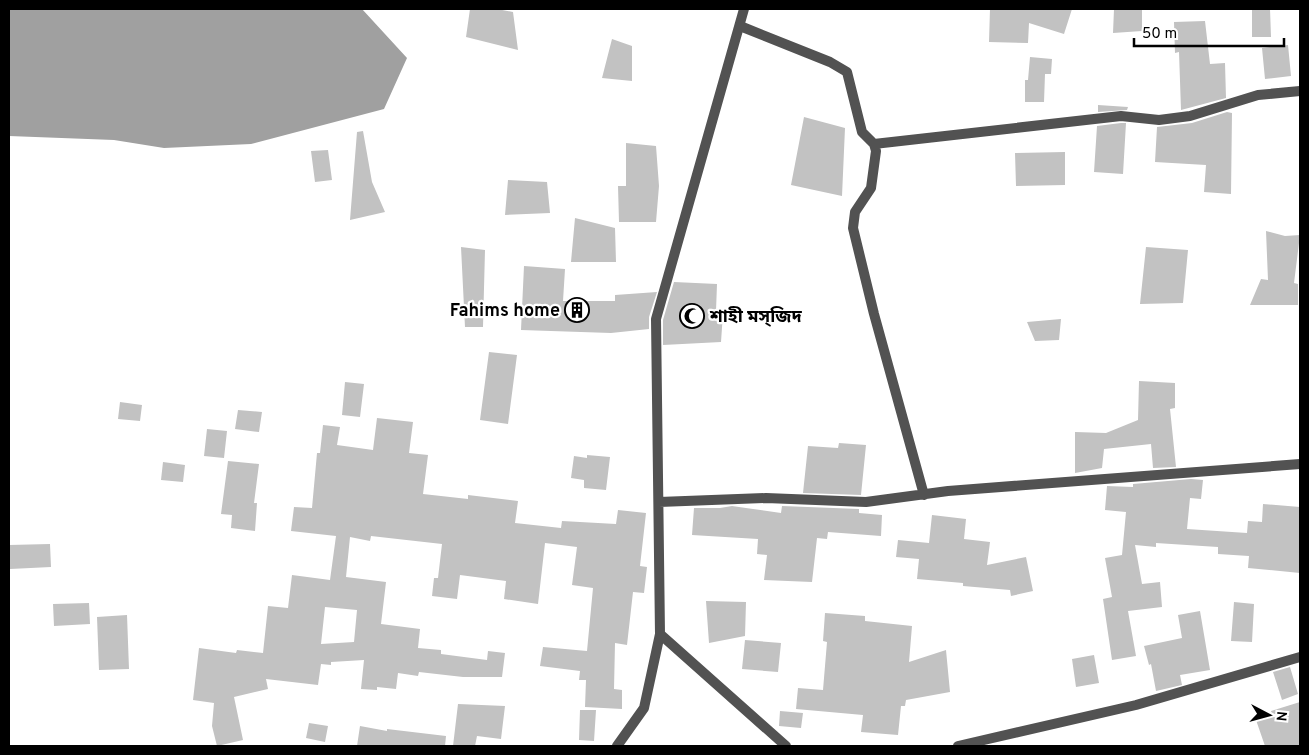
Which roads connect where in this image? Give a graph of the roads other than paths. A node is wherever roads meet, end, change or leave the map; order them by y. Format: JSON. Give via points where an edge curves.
{"nodes":[{"id":1,"x":744,"y":9,"type":"edge"},
{"id":2,"x":740,"y":26,"type":"junction"},
{"id":3,"x":1300,"y":91,"type":"edge"},
{"id":4,"x":874,"y":144,"type":"junction"},
{"id":5,"x":1300,"y":464,"type":"edge"},
{"id":6,"x":924,"y":495,"type":"junction"},
{"id":7,"x":659,"y":502,"type":"junction"},
{"id":8,"x":660,"y":634,"type":"junction"},
{"id":9,"x":1300,"y":657,"type":"edge"},
{"id":10,"x":617,"y":746,"type":"edge"},
{"id":11,"x":786,"y":746,"type":"edge"},
{"id":12,"x":958,"y":746,"type":"edge"}],
"edges":[{"from":1,"to":2,"type":"street"},
{"from":2,"to":4,"type":"street","via":[[847,72],[862,132]]},
{"from":2,"to":7,"type":"street","via":[[656,319]]},
{"from":3,"to":4,"type":"street","via":[[1258,95],[1190,116],[1159,120],[1121,116]]},
{"from":4,"to":6,"type":"street","via":[[876,151],[870,188],[855,212],[853,228]]},
{"from":5,"to":6,"type":"street"},
{"from":6,"to":7,"type":"street","via":[[866,502],[766,498]]},
{"from":7,"to":8,"type":"street"},
{"from":8,"to":10,"type":"street","via":[[644,708]]},
{"from":8,"to":11,"type":"street"},
{"from":9,"to":12,"type":"street","via":[[1136,705]]}]}
